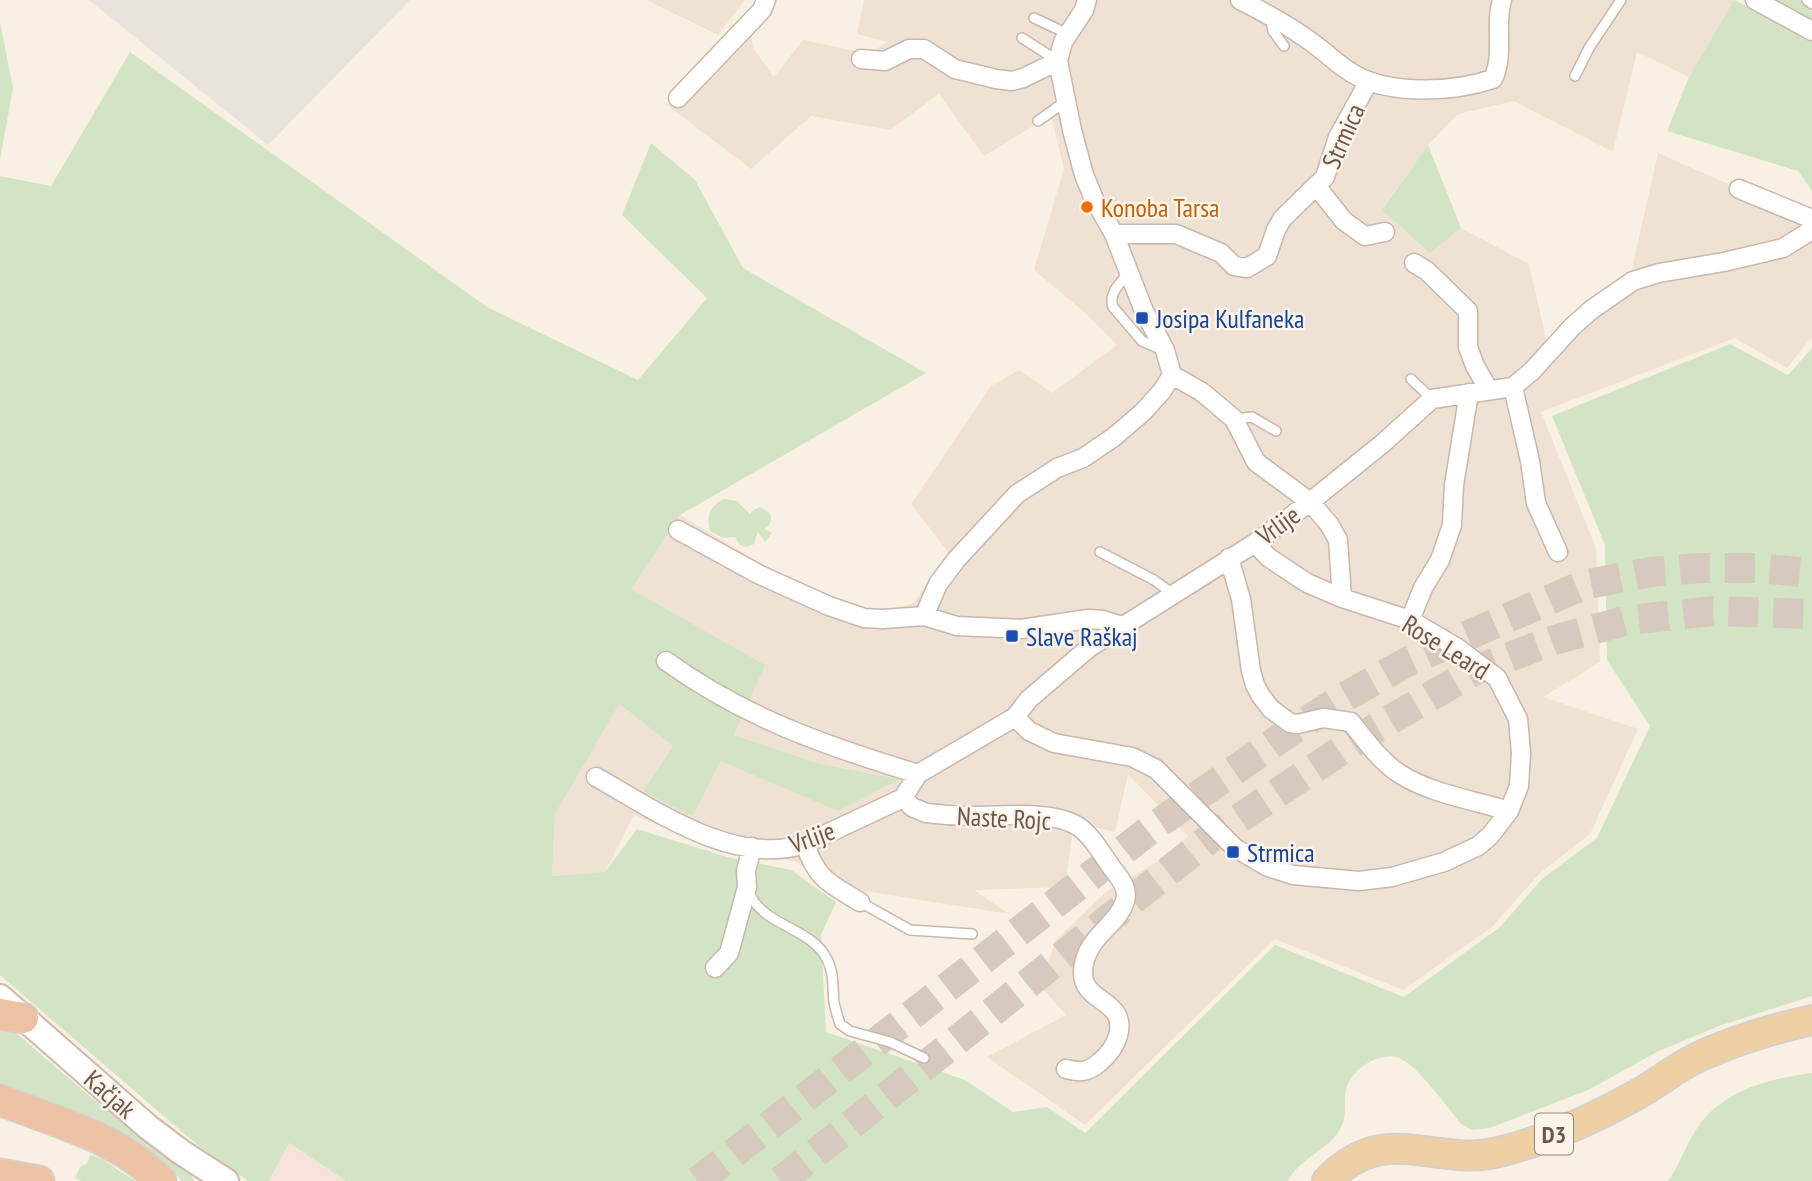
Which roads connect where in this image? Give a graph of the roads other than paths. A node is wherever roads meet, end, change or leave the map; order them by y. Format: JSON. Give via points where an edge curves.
{"nodes":[{"id":1,"x":766,"y":0,"type":"edge"},
{"id":2,"x":1087,"y":0,"type":"edge"},
{"id":3,"x":1240,"y":0,"type":"edge"},
{"id":4,"x":1502,"y":0,"type":"edge"},
{"id":5,"x":1621,"y":0,"type":"edge"},
{"id":6,"x":1755,"y":0,"type":"edge"},
{"id":7,"x":1807,"y":0,"type":"edge"},
{"id":8,"x":1812,"y":4,"type":"edge"},
{"id":9,"x":1270,"y":16,"type":"junction"},
{"id":10,"x":1034,"y":18,"type":"dead end"},
{"id":11,"x":1812,"y":31,"type":"edge"},
{"id":12,"x":1068,"y":34,"type":"junction"},
{"id":13,"x":1022,"y":38,"type":"dead end"},
{"id":14,"x":1284,"y":46,"type":"dead end"},
{"id":15,"x":861,"y":60,"type":"dead end"},
{"id":16,"x":1058,"y":61,"type":"junction"},
{"id":17,"x":1575,"y":76,"type":"dead end"},
{"id":18,"x":1369,"y":82,"type":"junction"},
{"id":19,"x":678,"y":98,"type":"dead end"},
{"id":20,"x":1066,"y":101,"type":"junction"},
{"id":21,"x":1038,"y":121,"type":"dead end"},
{"id":22,"x":1317,"y":187,"type":"junction"},
{"id":23,"x":1739,"y":189,"type":"dead end"},
{"id":24,"x":1812,"y":219,"type":"edge"},
{"id":25,"x":1812,"y":230,"type":"edge"},
{"id":26,"x":1385,"y":232,"type":"dead end"},
{"id":27,"x":1114,"y":234,"type":"junction"},
{"id":28,"x":1414,"y":263,"type":"dead end"},
{"id":29,"x":1129,"y":274,"type":"junction"},
{"id":30,"x":1165,"y":350,"type":"junction"},
{"id":31,"x":1172,"y":375,"type":"junction"},
{"id":32,"x":1411,"y":379,"type":"dead end"},
{"id":33,"x":1513,"y":387,"type":"junction"},
{"id":34,"x":1489,"y":390,"type":"junction"},
{"id":35,"x":1468,"y":393,"type":"junction"},
{"id":36,"x":1433,"y":399,"type":"junction"},
{"id":37,"x":1234,"y":419,"type":"junction"},
{"id":38,"x":1276,"y":431,"type":"dead end"},
{"id":39,"x":1310,"y":502,"type":"junction"},
{"id":40,"x":678,"y":530,"type":"dead end"},
{"id":41,"x":1255,"y":543,"type":"junction"},
{"id":42,"x":1100,"y":552,"type":"dead end"},
{"id":43,"x":1558,"y":552,"type":"dead end"},
{"id":44,"x":1229,"y":558,"type":"junction"},
{"id":45,"x":1173,"y":594,"type":"junction"},
{"id":46,"x":1342,"y":598,"type":"junction"},
{"id":47,"x":923,"y":616,"type":"junction"},
{"id":48,"x":1410,"y":620,"type":"junction"},
{"id":49,"x":1122,"y":626,"type":"junction"},
{"id":50,"x":666,"y":662,"type":"dead end"},
{"id":51,"x":1014,"y":717,"type":"junction"},
{"id":52,"x":918,"y":774,"type":"junction"},
{"id":53,"x":596,"y":777,"type":"dead end"},
{"id":54,"x":902,"y":798,"type":"junction"},
{"id":55,"x":1509,"y":811,"type":"junction"},
{"id":56,"x":804,"y":844,"type":"junction"},
{"id":57,"x":752,"y":847,"type":"junction"},
{"id":58,"x":747,"y":887,"type":"junction"},
{"id":59,"x":860,"y":902,"type":"joint"},
{"id":60,"x":972,"y":934,"type":"dead end"},
{"id":61,"x":715,"y":968,"type":"dead end"},
{"id":62,"x":0,"y":998,"type":"edge"},
{"id":63,"x":12,"y":1016,"type":"edge"},
{"id":64,"x":1812,"y":1020,"type":"edge"},
{"id":65,"x":924,"y":1058,"type":"dead end"},
{"id":66,"x":1066,"y":1069,"type":"dead end"},
{"id":67,"x":0,"y":1100,"type":"edge"},
{"id":68,"x":0,"y":1174,"type":"edge"},
{"id":69,"x":39,"y":1181,"type":"edge"},
{"id":70,"x":161,"y":1181,"type":"edge"},
{"id":71,"x":226,"y":1181,"type":"edge"},
{"id":72,"x":1327,"y":1181,"type":"edge"}],
"edges":[{"from":1,"to":19,"type":"street","via":[[762,10]]},
{"from":2,"to":12,"type":"street"},
{"from":3,"to":9,"type":"street","name":"Strmica"},
{"from":4,"to":18,"type":"street","name":"Strmica","via":[[1499,60],[1493,79],[1429,90]]},
{"from":5,"to":17,"type":"lane"},
{"from":6,"to":11,"type":"street"},
{"from":7,"to":8,"type":"lane"},
{"from":9,"to":14,"type":"lane","via":[[1273,31]]},
{"from":9,"to":18,"type":"street","name":"Strmica"},
{"from":10,"to":12,"type":"lane"},
{"from":12,"to":16,"type":"street"},
{"from":13,"to":16,"type":"lane"},
{"from":15,"to":16,"type":"street","via":[[885,61],[909,49],[924,49],[955,68],[1004,80],[1023,78]]},
{"from":16,"to":20,"type":"street"},
{"from":18,"to":22,"type":"street","name":"Strmica"},
{"from":20,"to":21,"type":"lane"},
{"from":20,"to":27,"type":"street","via":[[1084,175]]},
{"from":22,"to":26,"type":"street","via":[[1344,221],[1365,236]]},
{"from":22,"to":27,"type":"street","name":"Strmica","via":[[1282,219],[1267,256],[1247,268],[1234,267],[1221,253],[1176,234]]},
{"from":23,"to":24,"type":"street"},
{"from":25,"to":33,"type":"street","via":[[1783,248],[1633,281],[1591,310]]},
{"from":27,"to":29,"type":"street"},
{"from":28,"to":34,"type":"street","via":[[1468,311],[1468,347]]},
{"from":29,"to":30,"type":"street"},
{"from":29,"to":30,"type":"lane","via":[[1113,293],[1113,307],[1142,341]]},
{"from":30,"to":31,"type":"street"},
{"from":31,"to":37,"type":"street"},
{"from":31,"to":47,"type":"street","via":[[1143,412],[1114,437],[1017,494],[956,561]]},
{"from":32,"to":36,"type":"lane"},
{"from":33,"to":34,"type":"street"},
{"from":33,"to":43,"type":"street","via":[[1536,503]]},
{"from":34,"to":35,"type":"street"},
{"from":35,"to":36,"type":"street"},
{"from":35,"to":48,"type":"street","via":[[1452,525]]},
{"from":36,"to":39,"type":"street","name":"Vrlije"},
{"from":37,"to":38,"type":"lane","via":[[1252,418]]},
{"from":37,"to":39,"type":"street","via":[[1256,462]]},
{"from":39,"to":41,"type":"street","name":"Vrlije"},
{"from":39,"to":46,"type":"street","via":[[1338,540]]},
{"from":40,"to":47,"type":"street","via":[[758,574],[863,618]]},
{"from":41,"to":44,"type":"street","name":"Vrlije"},
{"from":41,"to":46,"type":"street","name":"Rose Leard","via":[[1286,570]]},
{"from":42,"to":45,"type":"lane"},
{"from":44,"to":45,"type":"street","name":"Vrlije"},
{"from":44,"to":55,"type":"street","via":[[1241,599],[1255,685],[1271,709],[1290,723],[1323,718],[1351,722],[1399,774]]},
{"from":45,"to":49,"type":"street","name":"Vrlije"},
{"from":46,"to":48,"type":"street","name":"Rose Leard"},
{"from":47,"to":49,"type":"street","via":[[957,626],[1021,629],[1088,619]]},
{"from":48,"to":55,"type":"street","name":"Rose Leard","via":[[1457,647],[1497,678],[1518,719],[1519,786]]},
{"from":49,"to":51,"type":"street","name":"Vrlije","via":[[1090,647]]},
{"from":50,"to":52,"type":"street","via":[[765,720],[828,746]]},
{"from":51,"to":52,"type":"street","name":"Vrlije"},
{"from":51,"to":55,"type":"street","name":"Rose Leard","via":[[1029,731],[1054,743],[1132,757],[1156,769],[1235,848],[1293,875],[1359,881],[1416,871],[1478,846]]},
{"from":52,"to":54,"type":"street","name":"Vrlije"},
{"from":53,"to":57,"type":"street","name":"Vrlije","via":[[694,832]]},
{"from":54,"to":56,"type":"street","name":"Vrlije"},
{"from":54,"to":66,"type":"street","name":"Naste Rojc","via":[[926,813],[1032,817],[1075,825],[1121,881],[1127,893],[1125,903],[1096,938],[1083,976],[1092,994],[1119,1018],[1116,1044],[1089,1070]]},
{"from":56,"to":57,"type":"street","name":"Vrlije","via":[[790,849]]},
{"from":56,"to":59,"type":"street","via":[[817,872]]},
{"from":57,"to":58,"type":"street"},
{"from":58,"to":61,"type":"street","via":[[729,953]]},
{"from":58,"to":65,"type":"lane","via":[[752,901],[822,951],[835,976],[834,1002],[840,1024]]},
{"from":59,"to":60,"type":"lane","via":[[910,930]]},
{"from":62,"to":63,"type":"main road","name":"Kačjak"},
{"from":63,"to":71,"type":"main road","name":"Kačjak","via":[[148,1127]]},
{"from":64,"to":72,"type":"main road","number":"D3","via":[[1704,1054],[1604,1112],[1521,1146],[1463,1157],[1410,1148],[1375,1150],[1351,1161]]},
{"from":67,"to":70,"type":"highway","via":[[93,1134]]},
{"from":68,"to":69,"type":"highway"}]}
